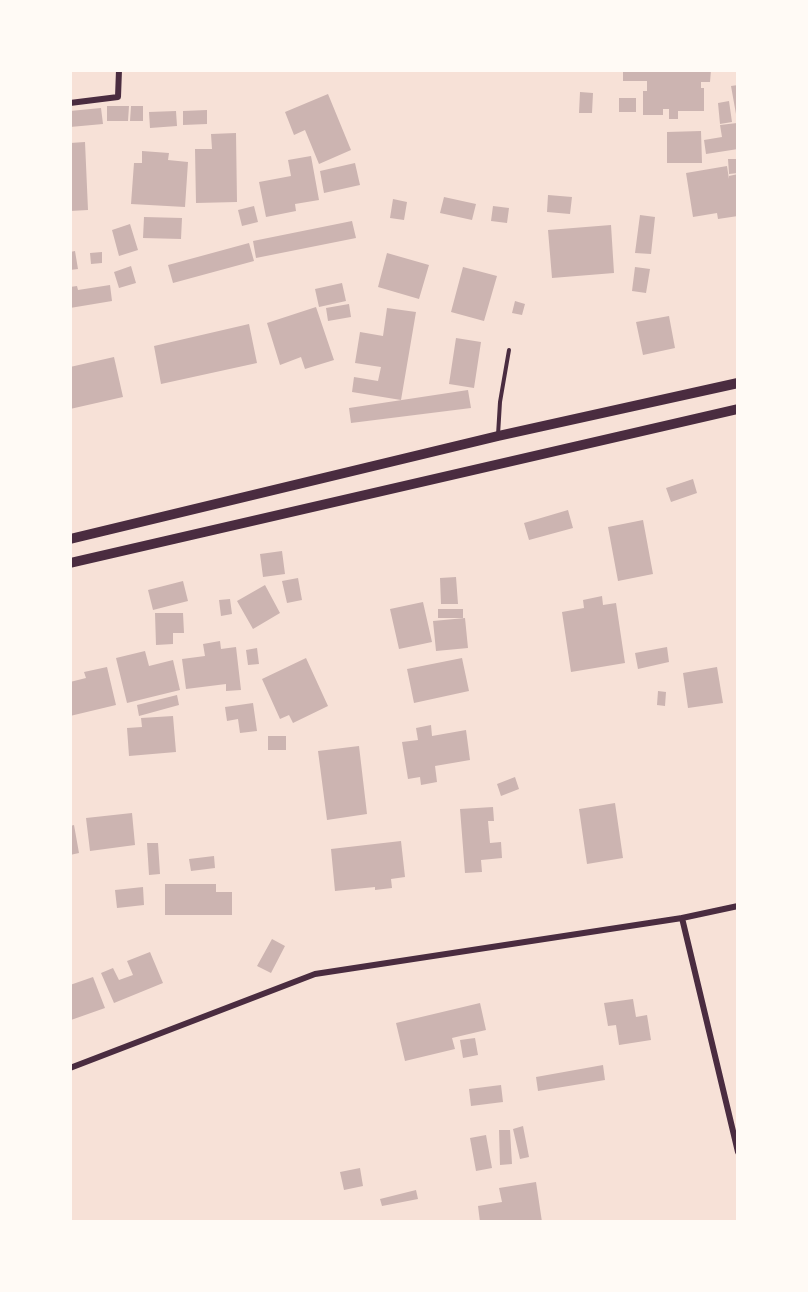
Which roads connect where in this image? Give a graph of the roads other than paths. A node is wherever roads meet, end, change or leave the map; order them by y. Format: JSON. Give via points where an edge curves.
{"nodes":[{"id":1,"x":119,"y":70,"type":"edge"},
{"id":2,"x":70,"y":103,"type":"edge"},
{"id":3,"x":509,"y":350,"type":"dead end"},
{"id":4,"x":738,"y":383,"type":"edge"},
{"id":5,"x":738,"y":410,"type":"edge"},
{"id":6,"x":498,"y":436,"type":"junction"},
{"id":7,"x":70,"y":539,"type":"edge"},
{"id":8,"x":70,"y":563,"type":"edge"},
{"id":9,"x":738,"y":906,"type":"edge"},
{"id":10,"x":681,"y":918,"type":"junction"},
{"id":11,"x":70,"y":1068,"type":"edge"},
{"id":12,"x":738,"y":1152,"type":"edge"}],
"edges":[{"from":1,"to":2,"type":"street","via":[[118,98]]},
{"from":3,"to":6,"type":"lane"},
{"from":4,"to":6,"type":"street"},
{"from":5,"to":8,"type":"street"},
{"from":6,"to":7,"type":"street"},
{"from":9,"to":10,"type":"street"},
{"from":10,"to":11,"type":"street","via":[[315,974]]},
{"from":10,"to":12,"type":"street"}]}
